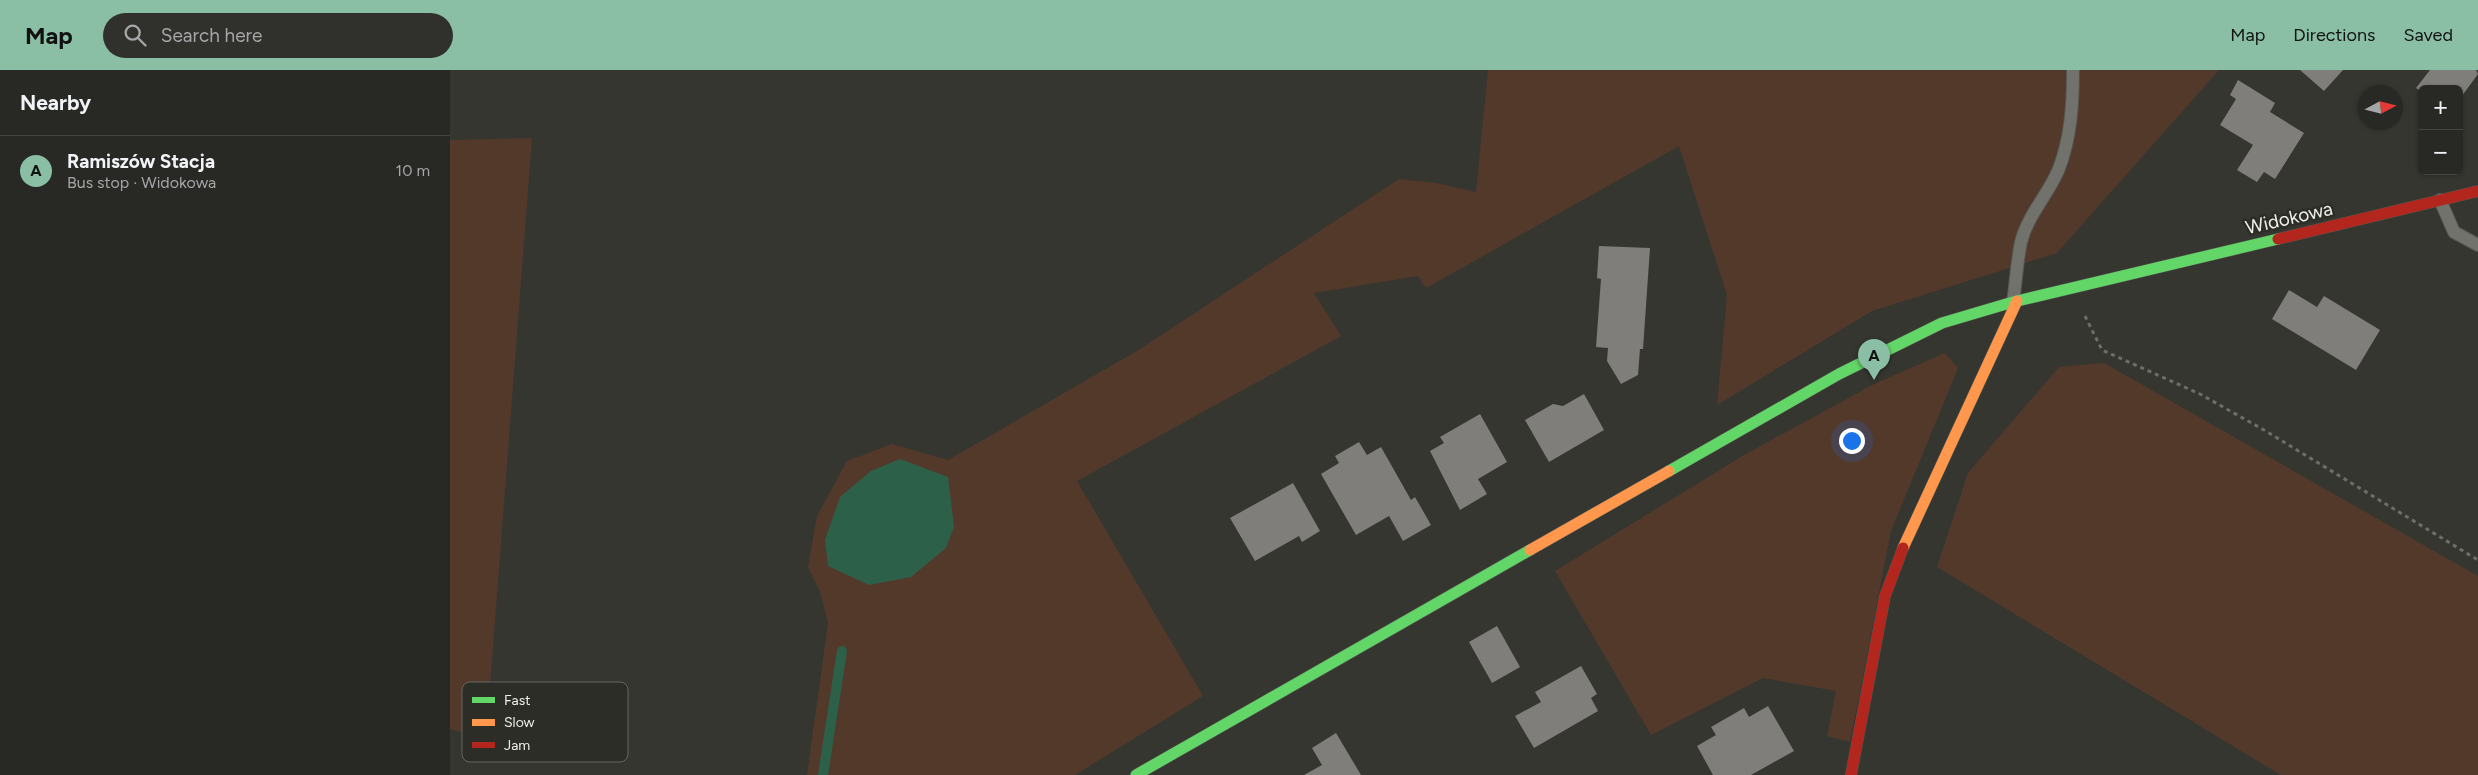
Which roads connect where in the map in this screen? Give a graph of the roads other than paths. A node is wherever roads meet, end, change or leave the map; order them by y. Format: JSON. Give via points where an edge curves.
{"nodes":[{"id":1,"x":2073,"y":70,"type":"edge"},
{"id":2,"x":2478,"y":191,"type":"edge"},
{"id":3,"x":2440,"y":200,"type":"junction"},
{"id":4,"x":2478,"y":245,"type":"edge"},
{"id":5,"x":2015,"y":302,"type":"junction"},
{"id":6,"x":1136,"y":775,"type":"edge"},
{"id":7,"x":1850,"y":775,"type":"edge"}],
"edges":[{"from":1,"to":5,"type":"lane","via":[[2073,106],[2066,145],[2057,172],[2033,211],[2021,241]]},
{"from":2,"to":3,"type":"street","name":"Widokowa"},
{"from":3,"to":4,"type":"lane","via":[[2454,232]]},
{"from":3,"to":5,"type":"street","name":"Widokowa"},
{"from":5,"to":6,"type":"street","name":"Widokowa","via":[[1942,323],[1838,374]]},
{"from":5,"to":7,"type":"street","via":[[1903,547],[1885,596]]}]}
